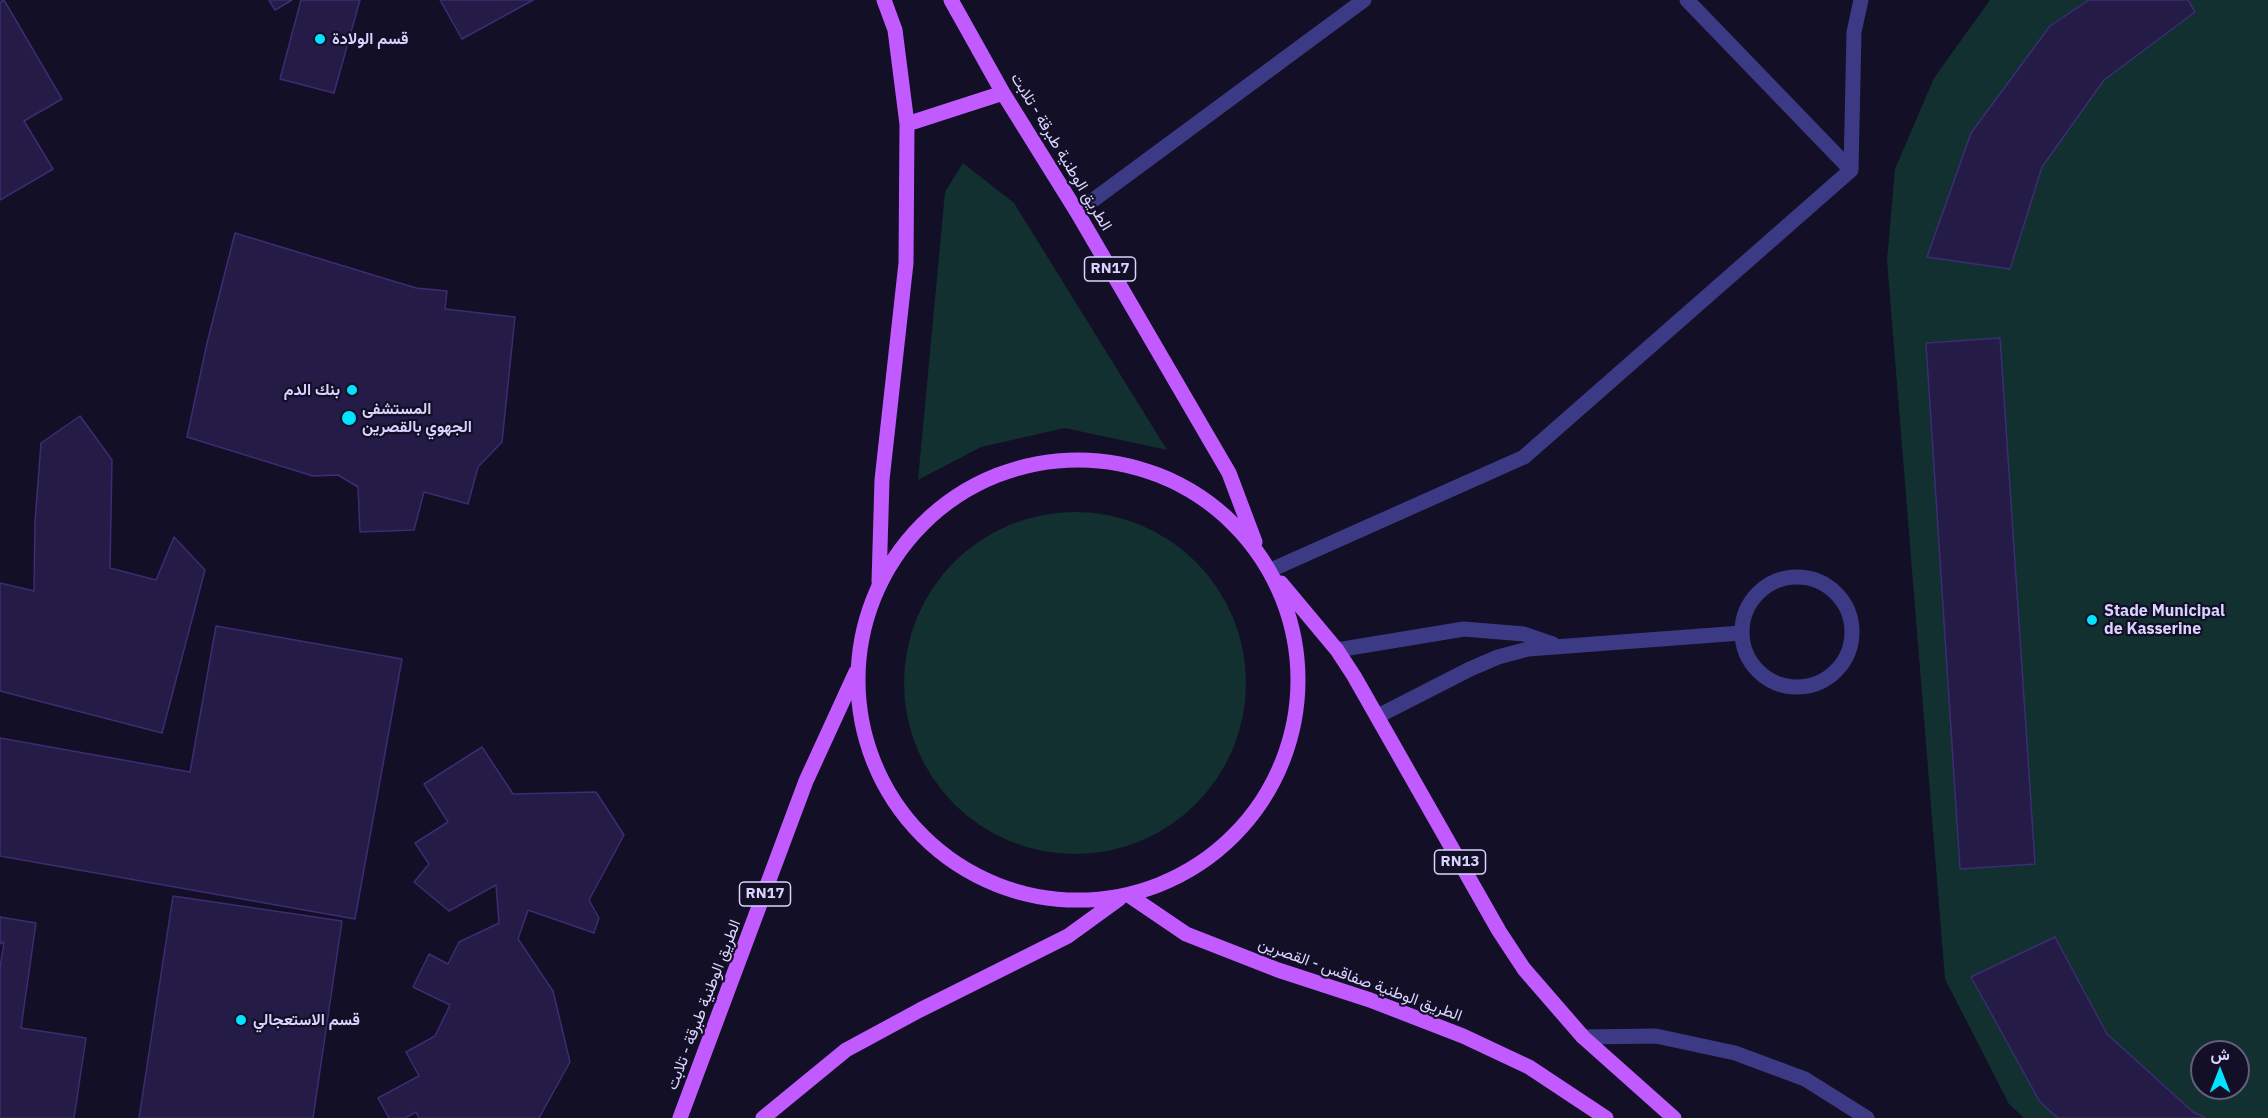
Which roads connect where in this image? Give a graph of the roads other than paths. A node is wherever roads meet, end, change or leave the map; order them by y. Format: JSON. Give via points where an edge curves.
{"nodes":[{"id":1,"x":884,"y":0,"type":"edge"},
{"id":2,"x":951,"y":0,"type":"edge"},
{"id":3,"x":1364,"y":0,"type":"edge"},
{"id":4,"x":1687,"y":0,"type":"edge"},
{"id":5,"x":1861,"y":0,"type":"edge"},
{"id":6,"x":1003,"y":93,"type":"junction"},
{"id":7,"x":908,"y":124,"type":"junction"},
{"id":8,"x":1851,"y":170,"type":"junction"},
{"id":9,"x":1077,"y":212,"type":"junction"},
{"id":10,"x":1256,"y":545,"type":"junction"},
{"id":11,"x":1275,"y":574,"type":"junction"},
{"id":12,"x":879,"y":582,"type":"junction"},
{"id":13,"x":1741,"y":633,"type":"junction"},
{"id":14,"x":1559,"y":646,"type":"junction"},
{"id":15,"x":1337,"y":650,"type":"junction"},
{"id":16,"x":856,"y":672,"type":"junction"},
{"id":17,"x":1378,"y":716,"type":"junction"},
{"id":18,"x":1125,"y":898,"type":"junction"},
{"id":19,"x":1582,"y":1037,"type":"junction"},
{"id":20,"x":680,"y":1118,"type":"edge"},
{"id":21,"x":763,"y":1118,"type":"edge"},
{"id":22,"x":1606,"y":1118,"type":"edge"},
{"id":23,"x":1674,"y":1118,"type":"edge"},
{"id":24,"x":1867,"y":1118,"type":"edge"}],
"edges":[{"from":1,"to":7,"type":"main road","via":[[895,30]]},
{"from":2,"to":6,"type":"main road","name":"الطريق الوطنية طبرقة - تلابت","number":"RN17"},
{"from":3,"to":9,"type":"street"},
{"from":4,"to":8,"type":"street"},
{"from":5,"to":8,"type":"street","via":[[1854,32]]},
{"from":6,"to":7,"type":"main road"},
{"from":6,"to":9,"type":"main road","name":"الطريق الوطنية طبرقة - تلابت","number":"RN17"},
{"from":7,"to":12,"type":"main road","via":[[906,263],[882,480]]},
{"from":8,"to":11,"type":"street","via":[[1524,457]]},
{"from":9,"to":10,"type":"main road","name":"الطريق الوطنية طبرقة - تلابت","number":"RN17","via":[[1229,472]]},
{"from":10,"to":11,"type":"main road"},
{"from":10,"to":12,"type":"main road","via":[[1201,494],[1132,465],[1057,459],[984,479],[923,522]]},
{"from":11,"to":15,"type":"main road","number":"RN13"},
{"from":11,"to":18,"type":"main road","via":[[1294,644],[1295,711],[1277,775],[1244,830],[1193,871]]},
{"from":12,"to":16,"type":"main road","via":[[863,626]]},
{"from":13,"to":13,"type":"street","via":[[1752,666],[1764,678],[1797,688],[1816,685],[1833,675],[1852,642],[1852,622],[1845,604],[1832,590],[1815,580],[1796,577],[1763,588],[1751,600],[1743,616]]},
{"from":13,"to":14,"type":"street"},
{"from":14,"to":15,"type":"street","via":[[1524,634],[1464,629]]},
{"from":14,"to":17,"type":"street","via":[[1498,657]]},
{"from":15,"to":17,"type":"main road","number":"RN13"},
{"from":16,"to":18,"type":"main road","via":[[864,738],[890,798],[933,848],[989,884],[1053,901]]},
{"from":16,"to":20,"type":"main road","name":"الطريق الوطنية طبرقة - تلابت","number":"RN17","via":[[807,781]]},
{"from":17,"to":19,"type":"main road","number":"RN13","via":[[1499,931],[1524,969]]},
{"from":18,"to":21,"type":"main road","via":[[1068,936],[846,1050]]},
{"from":18,"to":22,"type":"main road","name":"الطريق الوطنية صفاقس - القصرين","via":[[1186,934],[1473,1041],[1529,1067]]},
{"from":19,"to":23,"type":"main road","number":"RN13"},
{"from":19,"to":24,"type":"street","via":[[1656,1036],[1735,1053],[1804,1079]]}]}
